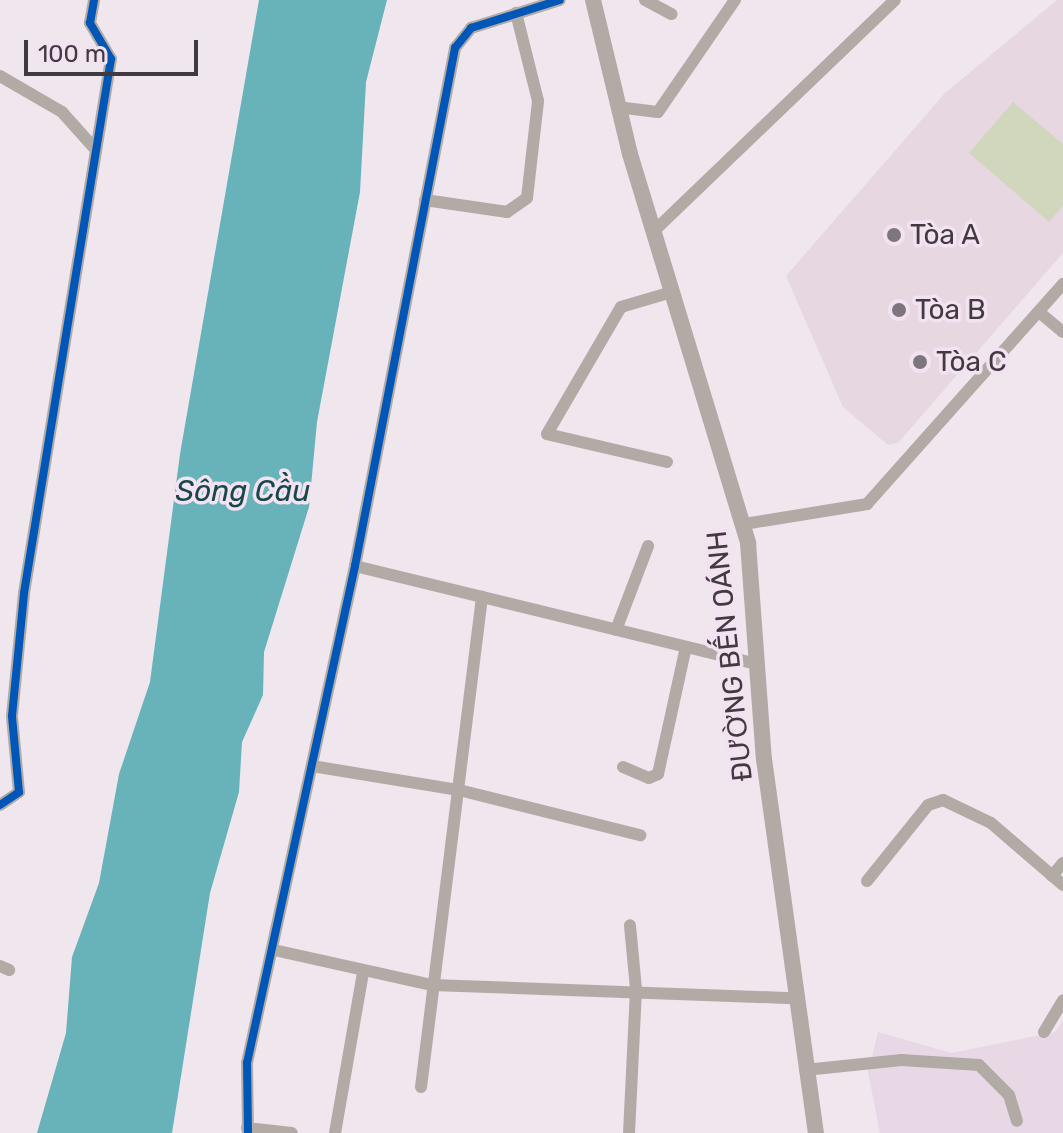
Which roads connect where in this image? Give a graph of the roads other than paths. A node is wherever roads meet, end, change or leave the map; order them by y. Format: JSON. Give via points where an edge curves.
{"nodes":[{"id":1,"x":94,"y":0,"type":"edge"},
{"id":2,"x":560,"y":0,"type":"edge"},
{"id":3,"x":593,"y":0,"type":"edge"},
{"id":4,"x":645,"y":0,"type":"edge"},
{"id":5,"x":735,"y":0,"type":"edge"},
{"id":6,"x":895,"y":0,"type":"edge"},
{"id":7,"x":516,"y":13,"type":"junction"},
{"id":8,"x":671,"y":14,"type":"dead end"},
{"id":9,"x":0,"y":76,"type":"edge"},
{"id":10,"x":617,"y":107,"type":"junction"},
{"id":11,"x":96,"y":150,"type":"junction"},
{"id":12,"x":425,"y":200,"type":"junction"},
{"id":13,"x":653,"y":232,"type":"junction"},
{"id":14,"x":1063,"y":284,"type":"edge"},
{"id":15,"x":672,"y":292,"type":"junction"},
{"id":16,"x":1039,"y":312,"type":"junction"},
{"id":17,"x":1063,"y":332,"type":"edge"},
{"id":18,"x":667,"y":462,"type":"dead end"},
{"id":19,"x":744,"y":524,"type":"junction"},
{"id":20,"x":648,"y":546,"type":"dead end"},
{"id":21,"x":355,"y":566,"type":"junction"},
{"id":22,"x":482,"y":597,"type":"junction"},
{"id":23,"x":616,"y":630,"type":"junction"},
{"id":24,"x":686,"y":647,"type":"junction"},
{"id":25,"x":757,"y":664,"type":"junction"},
{"id":26,"x":312,"y":766,"type":"junction"},
{"id":27,"x":623,"y":767,"type":"dead end"},
{"id":28,"x":459,"y":790,"type":"junction"},
{"id":29,"x":0,"y":805,"type":"edge"},
{"id":30,"x":640,"y":835,"type":"dead end"},
{"id":31,"x":1063,"y":863,"type":"edge"},
{"id":32,"x":1052,"y":876,"type":"junction"},
{"id":33,"x":867,"y":881,"type":"dead end"},
{"id":34,"x":1063,"y":885,"type":"edge"},
{"id":35,"x":630,"y":925,"type":"dead end"},
{"id":36,"x":274,"y":950,"type":"junction"},
{"id":37,"x":363,"y":973,"type":"junction"},
{"id":38,"x":432,"y":985,"type":"junction"},
{"id":39,"x":636,"y":989,"type":"junction"},
{"id":40,"x":794,"y":998,"type":"junction"},
{"id":41,"x":1063,"y":1000,"type":"edge"},
{"id":42,"x":1044,"y":1032,"type":"dead end"},
{"id":43,"x":805,"y":1070,"type":"junction"},
{"id":44,"x":421,"y":1087,"type":"dead end"},
{"id":45,"x":1017,"y":1121,"type":"dead end"},
{"id":46,"x":247,"y":1131,"type":"edge"},
{"id":47,"x":292,"y":1133,"type":"edge"},
{"id":48,"x":335,"y":1133,"type":"edge"},
{"id":49,"x":629,"y":1133,"type":"edge"},
{"id":50,"x":816,"y":1133,"type":"edge"}],
"edges":[{"from":1,"to":11,"type":"street","via":[[92,31],[111,53]]},
{"from":2,"to":7,"type":"street"},
{"from":3,"to":10,"type":"main road","name":"ĐƯỜNG BẾN OÁNH"},
{"from":4,"to":8,"type":"street"},
{"from":5,"to":10,"type":"street","via":[[658,112]]},
{"from":6,"to":13,"type":"street"},
{"from":7,"to":12,"type":"street","via":[[471,28],[455,48]]},
{"from":7,"to":12,"type":"street","via":[[538,101],[527,198],[507,212]]},
{"from":9,"to":11,"type":"street","via":[[62,112]]},
{"from":10,"to":13,"type":"main road","name":"ĐƯỜNG BẾN OÁNH"},
{"from":11,"to":29,"type":"street","via":[[24,593],[12,716],[20,788]]},
{"from":12,"to":21,"type":"street"},
{"from":13,"to":15,"type":"main road","name":"ĐƯỜNG BẾN OÁNH"},
{"from":14,"to":16,"type":"street"},
{"from":15,"to":18,"type":"street","via":[[621,307],[547,434]]},
{"from":15,"to":19,"type":"main road","name":"ĐƯỜNG BẾN OÁNH"},
{"from":16,"to":17,"type":"street"},
{"from":16,"to":19,"type":"street","via":[[867,504]]},
{"from":19,"to":25,"type":"main road","name":"ĐƯỜNG BẾN OÁNH"},
{"from":20,"to":23,"type":"street"},
{"from":21,"to":22,"type":"street"},
{"from":21,"to":26,"type":"street"},
{"from":22,"to":23,"type":"street"},
{"from":22,"to":28,"type":"street"},
{"from":23,"to":24,"type":"street"},
{"from":24,"to":25,"type":"street"},
{"from":24,"to":27,"type":"street","via":[[658,774],[649,778]]},
{"from":25,"to":40,"type":"main road","name":"ĐƯỜNG BẾN OÁNH"},
{"from":26,"to":28,"type":"street"},
{"from":26,"to":36,"type":"street"},
{"from":28,"to":30,"type":"street"},
{"from":28,"to":38,"type":"street"},
{"from":31,"to":32,"type":"street"},
{"from":32,"to":33,"type":"street","via":[[991,823],[943,800],[928,805]]},
{"from":32,"to":34,"type":"street"},
{"from":35,"to":39,"type":"street"},
{"from":36,"to":37,"type":"street"},
{"from":36,"to":46,"type":"street","via":[[243,1088]]},
{"from":37,"to":38,"type":"street"},
{"from":37,"to":48,"type":"street"},
{"from":38,"to":39,"type":"street"},
{"from":38,"to":44,"type":"street"},
{"from":39,"to":40,"type":"street"},
{"from":39,"to":49,"type":"street"},
{"from":40,"to":43,"type":"main road","name":"ĐƯỜNG BẾN OÁNH"},
{"from":41,"to":42,"type":"street"},
{"from":43,"to":45,"type":"street","via":[[901,1060],[979,1065],[1009,1095]]},
{"from":43,"to":50,"type":"main road","name":"ĐƯỜNG BẾN OÁNH"},
{"from":46,"to":47,"type":"street"}]}
